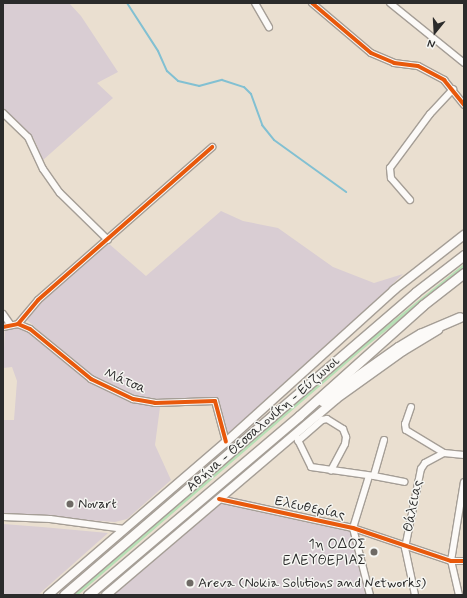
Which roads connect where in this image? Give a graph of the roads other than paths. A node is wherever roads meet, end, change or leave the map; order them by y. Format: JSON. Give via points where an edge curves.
{"nodes":[{"id":1,"x":255,"y":3,"type":"edge"},
{"id":2,"x":312,"y":3,"type":"edge"},
{"id":3,"x":390,"y":3,"type":"edge"},
{"id":4,"x":269,"y":27,"type":"dead end"},
{"id":5,"x":464,"y":63,"type":"edge"},
{"id":6,"x":453,"y":89,"type":"junction"},
{"id":7,"x":464,"y":105,"type":"edge"},
{"id":8,"x":3,"y":113,"type":"edge"},
{"id":9,"x":212,"y":147,"type":"dead end"},
{"id":10,"x":410,"y":200,"type":"dead end"},
{"id":11,"x":464,"y":235,"type":"edge"},
{"id":12,"x":108,"y":240,"type":"junction"},
{"id":13,"x":464,"y":249,"type":"edge"},
{"id":14,"x":464,"y":255,"type":"edge"},
{"id":15,"x":442,"y":272,"type":"junction"},
{"id":16,"x":464,"y":274,"type":"edge"},
{"id":17,"x":3,"y":314,"type":"edge"},
{"id":18,"x":462,"y":316,"type":"edge"},
{"id":19,"x":10,"y":324,"type":"junction"},
{"id":20,"x":18,"y":324,"type":"junction"},
{"id":21,"x":3,"y":326,"type":"edge"},
{"id":22,"x":411,"y":407,"type":"dead end"},
{"id":23,"x":298,"y":416,"type":"junction"},
{"id":24,"x":297,"y":438,"type":"junction"},
{"id":25,"x":384,"y":440,"type":"dead end"},
{"id":26,"x":226,"y":442,"type":"junction"},
{"id":27,"x":444,"y":452,"type":"junction"},
{"id":28,"x":464,"y":455,"type":"edge"},
{"id":29,"x":331,"y":470,"type":"junction"},
{"id":30,"x":371,"y":476,"type":"junction"},
{"id":31,"x":404,"y":482,"type":"dead end"},
{"id":32,"x":464,"y":482,"type":"edge"},
{"id":33,"x":219,"y":498,"type":"junction"},
{"id":34,"x":3,"y":517,"type":"edge"},
{"id":35,"x":353,"y":528,"type":"junction"},
{"id":36,"x":124,"y":529,"type":"junction"},
{"id":37,"x":405,"y":548,"type":"junction"},
{"id":38,"x":451,"y":561,"type":"junction"},
{"id":39,"x":464,"y":561,"type":"edge"},
{"id":40,"x":48,"y":595,"type":"edge"},
{"id":41,"x":64,"y":595,"type":"edge"},
{"id":42,"x":88,"y":595,"type":"edge"},
{"id":43,"x":106,"y":595,"type":"edge"},
{"id":44,"x":370,"y":595,"type":"edge"},
{"id":45,"x":415,"y":595,"type":"edge"},
{"id":46,"x":459,"y":595,"type":"edge"}],
"edges":[{"from":1,"to":4,"type":"street"},
{"from":2,"to":6,"type":"street","via":[[371,53],[394,63],[428,70]]},
{"from":3,"to":5,"type":"street"},
{"from":6,"to":7,"type":"street"},
{"from":6,"to":10,"type":"street","via":[[430,114],[390,168],[391,178]]},
{"from":8,"to":12,"type":"street","via":[[28,137],[43,169],[60,193]]},
{"from":9,"to":12,"type":"street"},
{"from":11,"to":26,"type":"main road","via":[[394,290]]},
{"from":12,"to":20,"type":"street","via":[[38,300]]},
{"from":13,"to":15,"type":"highway"},
{"from":14,"to":15,"type":"highway","name":"Αθήνα - Θεσσαλονίκη - Εύζωνοι"},
{"from":15,"to":41,"type":"highway","name":"Αθήνα - Θεσσαλονίκη - Εύζωνοι"},
{"from":16,"to":23,"type":"highway","name":"Αθήνα - Θεσσαλονίκη - Εύζωνοι","via":[[423,305]]},
{"from":17,"to":19,"type":"street"},
{"from":18,"to":23,"type":"highway","via":[[420,334],[398,347]]},
{"from":18,"to":24,"type":"main road","via":[[374,371],[336,400]]},
{"from":19,"to":20,"type":"street","name":"Μάτσα"},
{"from":19,"to":21,"type":"street","name":"Μάτσα"},
{"from":20,"to":26,"type":"street","name":"Μάτσα","via":[[36,333],[91,379],[133,399],[155,403],[215,401]]},
{"from":22,"to":27,"type":"street","via":[[404,424],[406,430]]},
{"from":23,"to":42,"type":"highway","name":"Αθήνα - Θεσσαλονίκη - Εύζωνοι"},
{"from":24,"to":29,"type":"street","via":[[311,467]]},
{"from":24,"to":29,"type":"street","via":[[327,419],[343,429],[345,444]]},
{"from":24,"to":33,"type":"main road"},
{"from":25,"to":30,"type":"street"},
{"from":26,"to":36,"type":"main road"},
{"from":27,"to":28,"type":"street"},
{"from":27,"to":37,"type":"street","name":"Θάλειας","via":[[421,468]]},
{"from":29,"to":30,"type":"street"},
{"from":30,"to":31,"type":"street"},
{"from":30,"to":35,"type":"street"},
{"from":32,"to":38,"type":"street"},
{"from":33,"to":35,"type":"street","name":"Ελευθερίας"},
{"from":33,"to":43,"type":"main road"},
{"from":34,"to":36,"type":"street","via":[[50,519]]},
{"from":35,"to":37,"type":"street","name":"Ελευθερίας"},
{"from":35,"to":44,"type":"street"},
{"from":36,"to":40,"type":"main road"},
{"from":37,"to":38,"type":"street","name":"Ελευθερίας"},
{"from":37,"to":45,"type":"street","name":"Θάλειας"},
{"from":38,"to":39,"type":"street","name":"Ελευθερίας"},
{"from":38,"to":46,"type":"street"}]}
